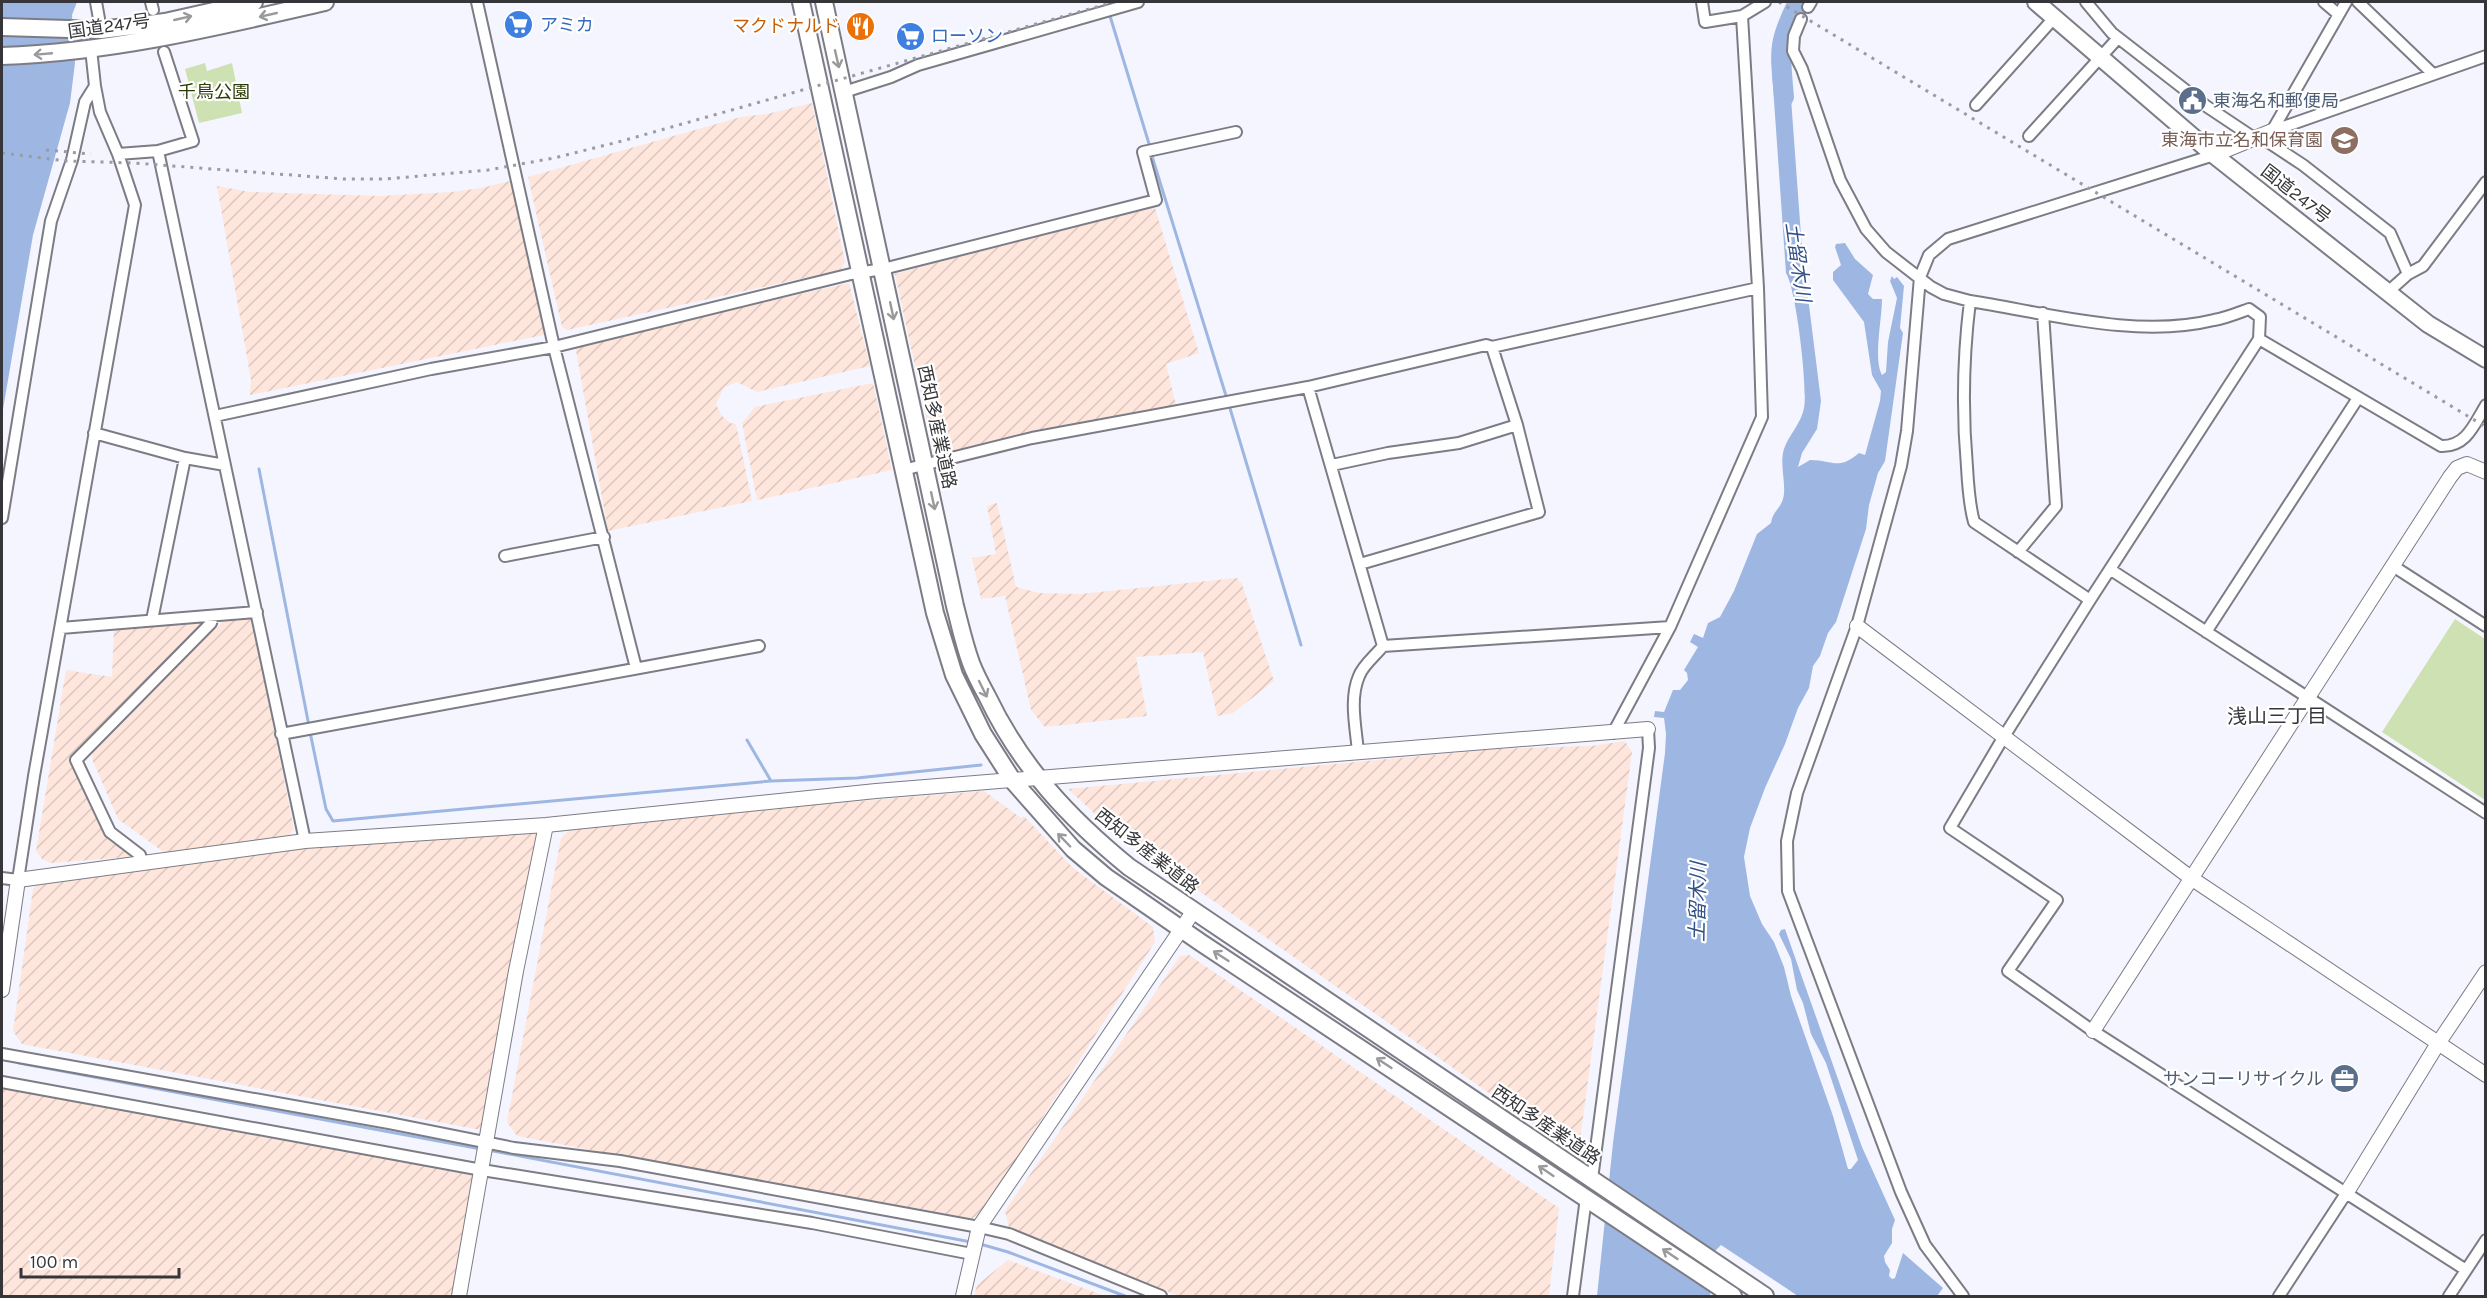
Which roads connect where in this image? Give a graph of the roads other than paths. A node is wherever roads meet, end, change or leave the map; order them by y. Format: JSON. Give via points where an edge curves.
{"nodes":[{"id":1,"x":96,"y":2,"type":"edge"},
{"id":2,"x":254,"y":2,"type":"edge"},
{"id":3,"x":325,"y":2,"type":"edge"},
{"id":4,"x":477,"y":2,"type":"edge"},
{"id":5,"x":801,"y":2,"type":"edge"},
{"id":6,"x":824,"y":2,"type":"edge"},
{"id":7,"x":1138,"y":2,"type":"edge"},
{"id":8,"x":1702,"y":2,"type":"edge"},
{"id":9,"x":1765,"y":2,"type":"edge"},
{"id":10,"x":2086,"y":2,"type":"edge"},
{"id":11,"x":2324,"y":2,"type":"edge"},
{"id":12,"x":2346,"y":2,"type":"edge"},
{"id":13,"x":2358,"y":2,"type":"edge"},
{"id":14,"x":2047,"y":8,"type":"edge"},
{"id":15,"x":2338,"y":15,"type":"junction"},
{"id":16,"x":1742,"y":16,"type":"junction"},
{"id":17,"x":1801,"y":19,"type":"dead end"},
{"id":18,"x":2,"y":27,"type":"edge"},
{"id":19,"x":101,"y":30,"type":"junction"},
{"id":20,"x":2118,"y":38,"type":"junction"},
{"id":21,"x":88,"y":50,"type":"junction"},
{"id":22,"x":164,"y":52,"type":"dead end"},
{"id":23,"x":2,"y":56,"type":"edge"},
{"id":24,"x":2486,"y":56,"type":"edge"},
{"id":25,"x":2100,"y":58,"type":"junction"},
{"id":26,"x":2433,"y":74,"type":"junction"},
{"id":27,"x":95,"y":86,"type":"junction"},
{"id":28,"x":844,"y":92,"type":"junction"},
{"id":29,"x":1976,"y":105,"type":"dead end"},
{"id":30,"x":1236,"y":132,"type":"dead end"},
{"id":31,"x":2262,"y":135,"type":"junction"},
{"id":32,"x":2029,"y":136,"type":"dead end"},
{"id":33,"x":158,"y":151,"type":"junction"},
{"id":34,"x":118,"y":154,"type":"junction"},
{"id":35,"x":2214,"y":155,"type":"junction"},
{"id":36,"x":2486,"y":182,"type":"edge"},
{"id":37,"x":883,"y":269,"type":"junction"},
{"id":38,"x":861,"y":272,"type":"junction"},
{"id":39,"x":2408,"y":274,"type":"junction"},
{"id":40,"x":1920,"y":277,"type":"junction"},
{"id":41,"x":1758,"y":288,"type":"junction"},
{"id":42,"x":2389,"y":291,"type":"junction"},
{"id":43,"x":1970,"y":301,"type":"junction"},
{"id":44,"x":2043,"y":313,"type":"junction"},
{"id":45,"x":2259,"y":339,"type":"junction"},
{"id":46,"x":554,"y":347,"type":"junction"},
{"id":47,"x":1491,"y":347,"type":"junction"},
{"id":48,"x":2486,"y":359,"type":"edge"},
{"id":49,"x":1308,"y":387,"type":"junction"},
{"id":50,"x":2358,"y":398,"type":"junction"},
{"id":51,"x":2486,"y":405,"type":"edge"},
{"id":52,"x":215,"y":416,"type":"junction"},
{"id":53,"x":1517,"y":425,"type":"junction"},
{"id":54,"x":94,"y":433,"type":"junction"},
{"id":55,"x":185,"y":458,"type":"junction"},
{"id":56,"x":925,"y":464,"type":"junction"},
{"id":57,"x":225,"y":465,"type":"junction"},
{"id":58,"x":1332,"y":465,"type":"junction"},
{"id":59,"x":903,"y":470,"type":"junction"},
{"id":60,"x":2486,"y":472,"type":"edge"},
{"id":61,"x":2,"y":518,"type":"edge"},
{"id":62,"x":604,"y":537,"type":"junction"},
{"id":63,"x":2018,"y":552,"type":"junction"},
{"id":64,"x":505,"y":556,"type":"dead end"},
{"id":65,"x":1360,"y":564,"type":"junction"},
{"id":66,"x":2393,"y":566,"type":"junction"},
{"id":67,"x":2111,"y":570,"type":"junction"},
{"id":68,"x":2090,"y":600,"type":"junction"},
{"id":69,"x":257,"y":612,"type":"junction"},
{"id":70,"x":213,"y":616,"type":"junction"},
{"id":71,"x":152,"y":620,"type":"junction"},
{"id":72,"x":1857,"y":626,"type":"junction"},
{"id":73,"x":2486,"y":626,"type":"edge"},
{"id":74,"x":1670,"y":627,"type":"junction"},
{"id":75,"x":61,"y":628,"type":"junction"},
{"id":76,"x":2206,"y":632,"type":"junction"},
{"id":77,"x":759,"y":646,"type":"dead end"},
{"id":78,"x":1383,"y":646,"type":"junction"},
{"id":79,"x":636,"y":668,"type":"junction"},
{"id":80,"x":2307,"y":699,"type":"junction"},
{"id":81,"x":1648,"y":729,"type":"joint"},
{"id":82,"x":1613,"y":733,"type":"junction"},
{"id":83,"x":281,"y":734,"type":"junction"},
{"id":84,"x":2003,"y":738,"type":"junction"},
{"id":85,"x":1358,"y":752,"type":"junction"},
{"id":86,"x":1037,"y":779,"type":"junction"},
{"id":87,"x":1012,"y":781,"type":"junction"},
{"id":88,"x":2486,"y":813,"type":"edge"},
{"id":89,"x":546,"y":825,"type":"junction"},
{"id":90,"x":305,"y":841,"type":"junction"},
{"id":91,"x":142,"y":862,"type":"junction"},
{"id":92,"x":2,"y":878,"type":"edge"},
{"id":93,"x":2191,"y":878,"type":"junction"},
{"id":94,"x":18,"y":880,"type":"junction"},
{"id":95,"x":1193,"y":912,"type":"junction"},
{"id":96,"x":1182,"y":929,"type":"junction"},
{"id":97,"x":2486,"y":972,"type":"edge"},
{"id":98,"x":2,"y":990,"type":"edge"},
{"id":99,"x":2093,"y":1031,"type":"junction"},
{"id":100,"x":2438,"y":1044,"type":"junction"},
{"id":101,"x":2,"y":1054,"type":"edge"},
{"id":102,"x":2486,"y":1075,"type":"edge"},
{"id":103,"x":2,"y":1082,"type":"edge"},
{"id":104,"x":487,"y":1143,"type":"junction"},
{"id":105,"x":483,"y":1170,"type":"junction"},
{"id":106,"x":1595,"y":1182,"type":"junction"},
{"id":107,"x":2347,"y":1192,"type":"junction"},
{"id":108,"x":1590,"y":1201,"type":"junction"},
{"id":109,"x":979,"y":1227,"type":"junction"},
{"id":110,"x":2486,"y":1240,"type":"edge"},
{"id":111,"x":972,"y":1254,"type":"junction"},
{"id":112,"x":2466,"y":1270,"type":"junction"},
{"id":113,"x":459,"y":1296,"type":"edge"},
{"id":114,"x":963,"y":1296,"type":"edge"},
{"id":115,"x":1161,"y":1296,"type":"edge"},
{"id":116,"x":1573,"y":1296,"type":"edge"},
{"id":117,"x":1733,"y":1296,"type":"edge"},
{"id":118,"x":1765,"y":1296,"type":"edge"},
{"id":119,"x":1964,"y":1296,"type":"edge"},
{"id":120,"x":2279,"y":1296,"type":"edge"},
{"id":121,"x":2449,"y":1296,"type":"edge"}],
"edges":[{"from":1,"to":19,"type":"street"},
{"from":19,"to":2,"type":"highway","name":"国道247号","one_way":true,"via":[[165,22]]},
{"from":3,"to":21,"type":"highway","name":"国道247号","one_way":true,"via":[[172,37]]},
{"from":4,"to":46,"type":"street"},
{"from":5,"to":38,"type":"highway"},
{"from":6,"to":28,"type":"highway","name":"西知多産業道路","one_way":true},
{"from":7,"to":28,"type":"street","via":[[918,65]]},
{"from":8,"to":16,"type":"street","via":[[1705,22]]},
{"from":9,"to":16,"type":"street"},
{"from":10,"to":20,"type":"street"},
{"from":11,"to":15,"type":"street"},
{"from":12,"to":15,"type":"street"},
{"from":13,"to":26,"type":"street"},
{"from":14,"to":25,"type":"highway","name":"国道247号"},
{"from":14,"to":29,"type":"street"},
{"from":15,"to":31,"type":"street"},
{"from":16,"to":41,"type":"street"},
{"from":17,"to":40,"type":"street","via":[[1793,51],[1840,180],[1866,229],[1886,252]]},
{"from":18,"to":19,"type":"highway","name":"国道247号"},
{"from":20,"to":25,"type":"street"},
{"from":20,"to":31,"type":"street","via":[[2206,106]]},
{"from":21,"to":23,"type":"highway","name":"国道247号","one_way":true},
{"from":21,"to":27,"type":"street"},
{"from":22,"to":33,"type":"street","via":[[193,141]]},
{"from":24,"to":26,"type":"street"},
{"from":25,"to":32,"type":"street"},
{"from":25,"to":35,"type":"highway","name":"国道247号"},
{"from":26,"to":31,"type":"street"},
{"from":27,"to":34,"type":"street","via":[[100,112]]},
{"from":27,"to":61,"type":"street","via":[[85,102],[72,160],[51,221]]},
{"from":28,"to":37,"type":"highway","name":"西知多産業道路"},
{"from":30,"to":37,"type":"street","via":[[1143,152],[1156,200]]},
{"from":31,"to":35,"type":"street"},
{"from":31,"to":39,"type":"street","via":[[2390,233]]},
{"from":33,"to":34,"type":"street"},
{"from":33,"to":52,"type":"street"},
{"from":34,"to":54,"type":"street","via":[[135,205]]},
{"from":35,"to":40,"type":"street","via":[[1948,239],[1929,255]]},
{"from":35,"to":42,"type":"highway","name":"国道247号"},
{"from":36,"to":39,"type":"street","via":[[2423,266]]},
{"from":37,"to":38,"type":"street"},
{"from":37,"to":56,"type":"highway","name":"西知多産業道路","one_way":true},
{"from":38,"to":46,"type":"street"},
{"from":38,"to":59,"type":"highway"},
{"from":39,"to":42,"type":"street"},
{"from":40,"to":43,"type":"street","via":[[1944,294]]},
{"from":40,"to":72,"type":"street","via":[[1901,466]]},
{"from":41,"to":47,"type":"street"},
{"from":41,"to":74,"type":"street","via":[[1762,417]]},
{"from":42,"to":48,"type":"highway","name":"国道247号","via":[[2428,324]]},
{"from":43,"to":44,"type":"street"},
{"from":43,"to":63,"type":"street","via":[[1964,348],[1963,428],[1970,508],[1974,522]]},
{"from":44,"to":45,"type":"street","via":[[2139,327],[2213,321],[2249,309],[2260,317]]},
{"from":44,"to":63,"type":"street","via":[[2056,506]]},
{"from":45,"to":50,"type":"street"},
{"from":45,"to":67,"type":"street"},
{"from":46,"to":52,"type":"street"},
{"from":46,"to":62,"type":"street"},
{"from":47,"to":49,"type":"street","via":[[1486,345]]},
{"from":47,"to":53,"type":"street"},
{"from":49,"to":56,"type":"street","via":[[1032,438]]},
{"from":49,"to":58,"type":"street"},
{"from":50,"to":51,"type":"street","via":[[2441,446],[2453,446],[2462,440]]},
{"from":50,"to":76,"type":"street"},
{"from":52,"to":57,"type":"street"},
{"from":53,"to":58,"type":"street","via":[[1459,442]]},
{"from":53,"to":65,"type":"street","via":[[1539,512]]},
{"from":54,"to":55,"type":"street"},
{"from":54,"to":75,"type":"street"},
{"from":55,"to":57,"type":"street"},
{"from":55,"to":71,"type":"street"},
{"from":56,"to":59,"type":"street"},
{"from":56,"to":86,"type":"highway","name":"西知多産業道路","one_way":true,"via":[[971,665],[998,720]]},
{"from":57,"to":69,"type":"street"},
{"from":58,"to":65,"type":"street"},
{"from":59,"to":87,"type":"highway","via":[[935,613],[954,675]]},
{"from":60,"to":66,"type":"street","via":[[2467,464],[2457,468]]},
{"from":62,"to":64,"type":"street"},
{"from":62,"to":79,"type":"street"},
{"from":63,"to":68,"type":"street"},
{"from":65,"to":78,"type":"street"},
{"from":66,"to":73,"type":"street"},
{"from":66,"to":80,"type":"street"},
{"from":67,"to":68,"type":"street"},
{"from":67,"to":76,"type":"street"},
{"from":68,"to":84,"type":"street"},
{"from":69,"to":70,"type":"street"},
{"from":69,"to":83,"type":"street"},
{"from":70,"to":71,"type":"street"},
{"from":70,"to":91,"type":"street","via":[[212,623],[76,760],[110,832],[140,855]]},
{"from":71,"to":75,"type":"street"},
{"from":72,"to":84,"type":"street"},
{"from":72,"to":119,"type":"street","via":[[1797,793],[1787,841],[1788,891],[1924,1245]]},
{"from":74,"to":78,"type":"street"},
{"from":74,"to":82,"type":"street"},
{"from":75,"to":94,"type":"street"},
{"from":76,"to":80,"type":"street"},
{"from":77,"to":79,"type":"street"},
{"from":78,"to":85,"type":"street","via":[[1359,673],[1356,685]]},
{"from":79,"to":83,"type":"street"},
{"from":80,"to":88,"type":"street"},
{"from":80,"to":93,"type":"street"},
{"from":81,"to":82,"type":"street"},
{"from":81,"to":106,"type":"street","via":[[1649,748]]},
{"from":82,"to":85,"type":"street"},
{"from":83,"to":90,"type":"street"},
{"from":84,"to":93,"type":"street"},
{"from":84,"to":99,"type":"street","via":[[1950,828],[2057,900],[2008,971]]},
{"from":85,"to":86,"type":"street"},
{"from":86,"to":87,"type":"street"},
{"from":86,"to":95,"type":"highway","name":"西知多産業道路","via":[[1096,840]]},
{"from":87,"to":89,"type":"street"},
{"from":96,"to":87,"type":"highway","one_way":true,"via":[[1106,877],[1073,849]]},
{"from":89,"to":90,"type":"street"},
{"from":89,"to":104,"type":"street"},
{"from":90,"to":91,"type":"street"},
{"from":91,"to":94,"type":"street"},
{"from":92,"to":94,"type":"street"},
{"from":93,"to":99,"type":"street"},
{"from":93,"to":100,"type":"street"},
{"from":94,"to":98,"type":"street"},
{"from":95,"to":96,"type":"street"},
{"from":95,"to":106,"type":"highway","name":"西知多産業道路"},
{"from":108,"to":96,"type":"highway","one_way":true},
{"from":96,"to":109,"type":"street"},
{"from":97,"to":100,"type":"street"},
{"from":99,"to":107,"type":"street"},
{"from":100,"to":102,"type":"street"},
{"from":100,"to":107,"type":"street"},
{"from":101,"to":104,"type":"street"},
{"from":103,"to":105,"type":"street"},
{"from":104,"to":105,"type":"street"},
{"from":104,"to":109,"type":"street","via":[[620,1161]]},
{"from":105,"to":111,"type":"street","via":[[858,1231]]},
{"from":105,"to":113,"type":"street"},
{"from":106,"to":118,"type":"highway","name":"西知多産業道路"},
{"from":107,"to":112,"type":"street"},
{"from":107,"to":120,"type":"street"},
{"from":108,"to":116,"type":"street"},
{"from":117,"to":108,"type":"highway","one_way":true},
{"from":109,"to":111,"type":"street"},
{"from":109,"to":115,"type":"street","via":[[1009,1234]]},
{"from":110,"to":112,"type":"street"},
{"from":111,"to":114,"type":"street"},
{"from":112,"to":121,"type":"street"}]}
